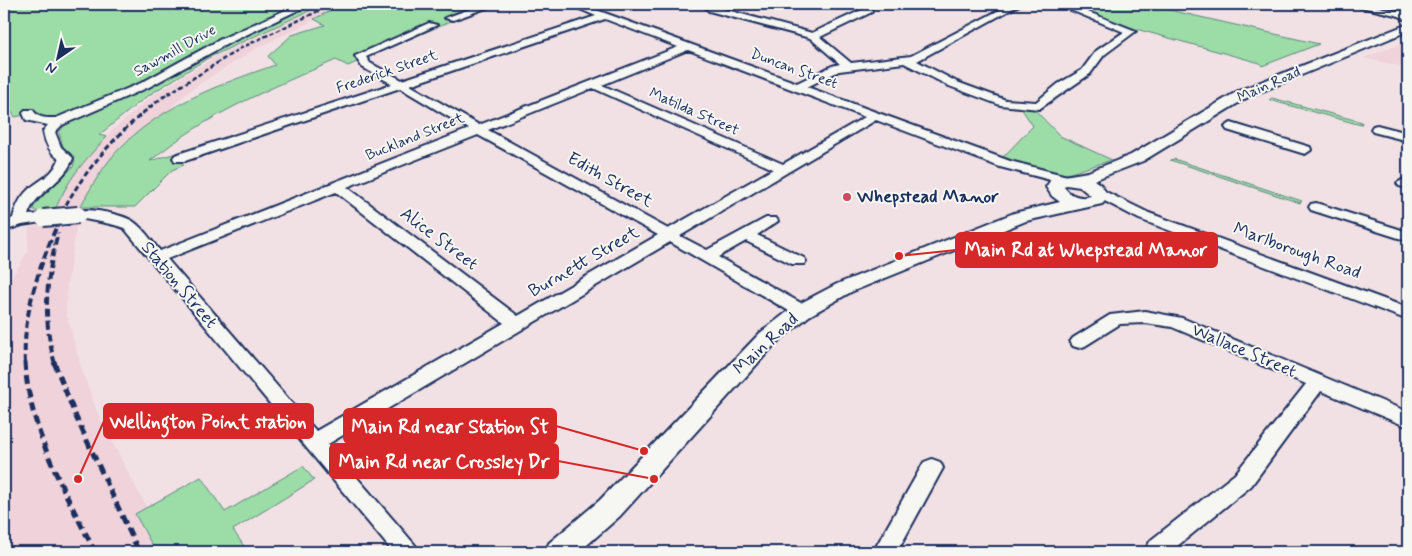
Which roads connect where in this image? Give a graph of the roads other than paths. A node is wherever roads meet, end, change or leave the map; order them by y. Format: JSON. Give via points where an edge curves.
{"nodes":[{"id":1,"x":306,"y":4,"type":"edge"},
{"id":2,"x":492,"y":4,"type":"edge"},
{"id":3,"x":572,"y":4,"type":"edge"},
{"id":4,"x":714,"y":4,"type":"edge"},
{"id":5,"x":1017,"y":4,"type":"edge"},
{"id":6,"x":1060,"y":4,"type":"edge"},
{"id":7,"x":1353,"y":4,"type":"edge"},
{"id":8,"x":869,"y":10,"type":"dead end"},
{"id":9,"x":1405,"y":14,"type":"edge"},
{"id":10,"x":605,"y":16,"type":"junction"},
{"id":11,"x":450,"y":18,"type":"dead end"},
{"id":12,"x":432,"y":25,"type":"dead end"},
{"id":13,"x":1408,"y":27,"type":"edge"},
{"id":14,"x":813,"y":36,"type":"junction"},
{"id":15,"x":687,"y":47,"type":"junction"},
{"id":16,"x":906,"y":60,"type":"junction"},
{"id":17,"x":848,"y":66,"type":"junction"},
{"id":18,"x":400,"y":83,"type":"junction"},
{"id":19,"x":592,"y":84,"type":"junction"},
{"id":20,"x":798,"y":87,"type":"junction"},
{"id":21,"x":29,"y":113,"type":"dead end"},
{"id":22,"x":875,"y":116,"type":"junction"},
{"id":23,"x":58,"y":122,"type":"junction"},
{"id":24,"x":1231,"y":127,"type":"dead end"},
{"id":25,"x":478,"y":129,"type":"junction"},
{"id":26,"x":1377,"y":129,"type":"dead end"},
{"id":27,"x":1408,"y":137,"type":"edge"},
{"id":28,"x":1305,"y":150,"type":"dead end"},
{"id":29,"x":180,"y":158,"type":"dead end"},
{"id":30,"x":1137,"y":158,"type":"junction"},
{"id":31,"x":1004,"y":164,"type":"joint"},
{"id":32,"x":783,"y":169,"type":"junction"},
{"id":33,"x":1062,"y":185,"type":"junction"},
{"id":34,"x":337,"y":186,"type":"junction"},
{"id":35,"x":1093,"y":197,"type":"junction"},
{"id":36,"x":1316,"y":207,"type":"dead end"},
{"id":37,"x":1144,"y":216,"type":"joint"},
{"id":38,"x":1020,"y":217,"type":"junction"},
{"id":39,"x":19,"y":221,"type":"junction"},
{"id":40,"x":771,"y":221,"type":"dead end"},
{"id":41,"x":4,"y":227,"type":"edge"},
{"id":42,"x":670,"y":235,"type":"junction"},
{"id":43,"x":746,"y":235,"type":"junction"},
{"id":44,"x":1408,"y":238,"type":"edge"},
{"id":45,"x":708,"y":256,"type":"junction"},
{"id":46,"x":156,"y":258,"type":"junction"},
{"id":47,"x":798,"y":261,"type":"dead end"},
{"id":48,"x":802,"y":311,"type":"junction"},
{"id":49,"x":1408,"y":314,"type":"edge"},
{"id":50,"x":517,"y":324,"type":"junction"},
{"id":51,"x":1079,"y":342,"type":"dead end"},
{"id":52,"x":1318,"y":382,"type":"junction"},
{"id":53,"x":1408,"y":420,"type":"edge"},
{"id":54,"x":314,"y":442,"type":"junction"},
{"id":55,"x":932,"y":468,"type":"dead end"},
{"id":56,"x":610,"y":508,"type":"junction"},
{"id":57,"x":407,"y":552,"type":"edge"},
{"id":58,"x":559,"y":552,"type":"edge"},
{"id":59,"x":578,"y":552,"type":"edge"},
{"id":60,"x":885,"y":552,"type":"edge"},
{"id":61,"x":1156,"y":552,"type":"edge"}],
"edges":[{"from":1,"to":23,"type":"street","name":"Sawmill Drive","via":[[225,41],[137,89]]},
{"from":2,"to":11,"type":"street"},
{"from":3,"to":10,"type":"street","name":"Duncan Street"},
{"from":4,"to":14,"type":"street","via":[[710,7],[712,9]]},
{"from":5,"to":16,"type":"street"},
{"from":6,"to":16,"type":"street","via":[[1131,31],[1100,53],[1086,72],[1039,105],[1004,103],[952,84]]},
{"from":7,"to":9,"type":"street"},
{"from":8,"to":14,"type":"street"},
{"from":10,"to":15,"type":"street","name":"Duncan Street"},
{"from":10,"to":18,"type":"street","name":"Frederick Street"},
{"from":12,"to":18,"type":"street","name":"Edith Street","via":[[360,56],[366,65]]},
{"from":13,"to":30,"type":"main road","name":"Main Road","via":[[1243,94]]},
{"from":14,"to":17,"type":"street"},
{"from":15,"to":19,"type":"street","name":"Buckland Street"},
{"from":15,"to":20,"type":"street","name":"Duncan Street"},
{"from":16,"to":17,"type":"street"},
{"from":17,"to":20,"type":"street","via":[[836,68]]},
{"from":18,"to":25,"type":"street","name":"Edith Street"},
{"from":18,"to":29,"type":"street","name":"Frederick Street"},
{"from":19,"to":25,"type":"street","name":"Buckland Street"},
{"from":19,"to":32,"type":"street","name":"Matilda Street"},
{"from":20,"to":22,"type":"street","name":"Duncan Street"},
{"from":21,"to":23,"type":"street","via":[[39,121]]},
{"from":22,"to":31,"type":"street","name":"Duncan Street"},
{"from":22,"to":32,"type":"street","name":"Burnett Street"},
{"from":23,"to":39,"type":"street","via":[[49,131],[57,152],[66,158],[64,167],[26,201]]},
{"from":24,"to":28,"type":"street"},
{"from":25,"to":34,"type":"street","name":"Buckland Street"},
{"from":25,"to":42,"type":"street","name":"Edith Street"},
{"from":26,"to":27,"type":"street"},
{"from":30,"to":33,"type":"main road","name":"Main Road"},
{"from":30,"to":35,"type":"main road","name":"Main Road"},
{"from":31,"to":33,"type":"street","name":"Duncan Street"},
{"from":32,"to":42,"type":"street","name":"Burnett Street"},
{"from":33,"to":35,"type":"main road","via":[[1068,199]]},
{"from":33,"to":38,"type":"main road","name":"Main Road"},
{"from":34,"to":46,"type":"street","name":"Buckland Street"},
{"from":34,"to":50,"type":"street","name":"Alice Street"},
{"from":35,"to":37,"type":"street","name":"Marlborough Road"},
{"from":35,"to":38,"type":"main road","name":"Main Road"},
{"from":36,"to":44,"type":"street"},
{"from":37,"to":49,"type":"street","name":"Marlborough Road"},
{"from":38,"to":48,"type":"main road","name":"Main Road","via":[[844,288]]},
{"from":39,"to":41,"type":"street","name":"Station Street"},
{"from":39,"to":46,"type":"street","name":"Station Street","bridge":true,"via":[[78,215],[119,219],[129,225]]},
{"from":40,"to":43,"type":"street"},
{"from":42,"to":45,"type":"street","name":"Edith Street"},
{"from":42,"to":50,"type":"street","name":"Burnett Street"},
{"from":43,"to":45,"type":"street"},
{"from":43,"to":47,"type":"street"},
{"from":45,"to":48,"type":"street","name":"Edith Street"},
{"from":46,"to":54,"type":"street","name":"Station Street"},
{"from":48,"to":56,"type":"main road","name":"Main Road","via":[[768,338]]},
{"from":50,"to":54,"type":"street","name":"Burnett Street"},
{"from":51,"to":52,"type":"street","name":"Wallace Street","via":[[1116,319],[1145,317],[1168,320]]},
{"from":52,"to":53,"type":"street","name":"Wallace Street"},
{"from":52,"to":61,"type":"street","via":[[1243,480]]},
{"from":54,"to":57,"type":"street","name":"Station Street"},
{"from":55,"to":60,"type":"street"},
{"from":56,"to":58,"type":"main road","name":"Main Road"},
{"from":56,"to":59,"type":"main road","name":"Main Road"}]}
